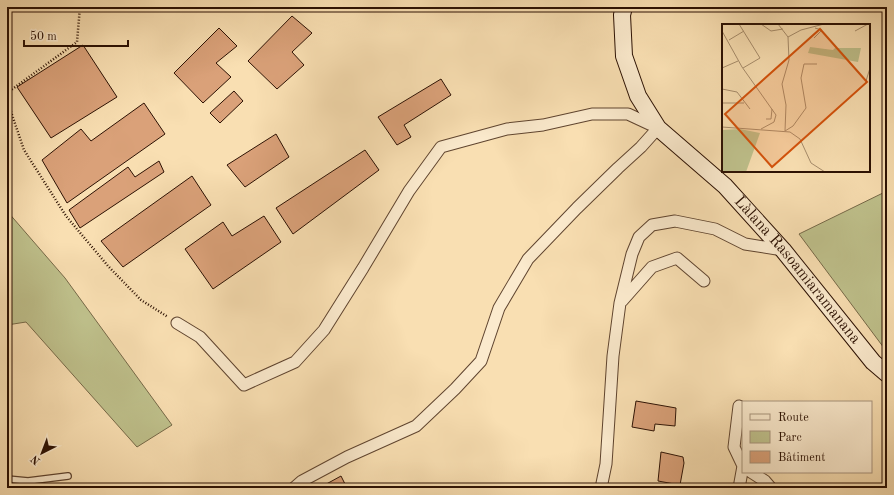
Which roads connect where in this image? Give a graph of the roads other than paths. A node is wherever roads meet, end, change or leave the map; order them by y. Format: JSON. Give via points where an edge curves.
{"nodes":[{"id":1,"x":624,"y":7,"type":"edge"},
{"id":2,"x":658,"y":128,"type":"junction"},
{"id":3,"x":783,"y":250,"type":"junction"},
{"id":4,"x":704,"y":281,"type":"dead end"},
{"id":5,"x":620,"y":303,"type":"junction"},
{"id":6,"x":177,"y":322,"type":"road end"},
{"id":7,"x":887,"y":374,"type":"edge"},
{"id":8,"x":739,"y":406,"type":"dead end"},
{"id":9,"x":742,"y":464,"type":"edge"},
{"id":10,"x":742,"y":472,"type":"edge"},
{"id":11,"x":753,"y":473,"type":"edge"},
{"id":12,"x":68,"y":476,"type":"dead end"},
{"id":13,"x":7,"y":479,"type":"edge"},
{"id":14,"x":294,"y":488,"type":"edge"},
{"id":15,"x":601,"y":488,"type":"edge"},
{"id":16,"x":739,"y":488,"type":"edge"},
{"id":17,"x":771,"y":488,"type":"edge"}],
"edges":[{"from":1,"to":2,"type":"main road","name":"Làlana Rasoamiaramanana","via":[[624,56],[638,96]]},
{"from":2,"to":3,"type":"main road","name":"Làlana Rasoamiaramanana","via":[[725,186]]},
{"from":2,"to":6,"type":"street","via":[[628,114],[592,114],[543,125],[507,129],[442,147],[409,190],[324,330],[295,362],[244,385],[200,337]]},
{"from":2,"to":14,"type":"street","via":[[528,259],[499,308],[481,361],[455,390],[416,426],[347,457],[302,481]]},
{"from":3,"to":5,"type":"street","via":[[745,244],[715,229],[691,224],[675,221],[652,225],[640,237],[632,254]]},
{"from":3,"to":7,"type":"main road","name":"Làlana Rasoamiaramanana","via":[[873,362]]},
{"from":4,"to":5,"type":"street","via":[[678,258],[652,267]]},
{"from":5,"to":15,"type":"street","via":[[613,356],[606,464]]},
{"from":8,"to":9,"type":"street","via":[[734,447]]},
{"from":10,"to":16,"type":"street"},
{"from":11,"to":17,"type":"street"},
{"from":12,"to":13,"type":"lane","via":[[28,481]]}]}
